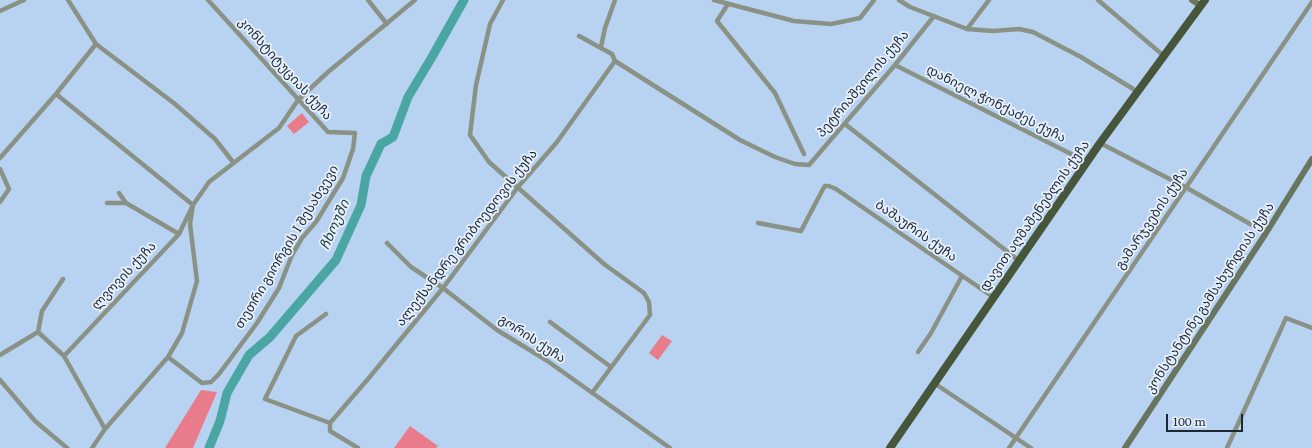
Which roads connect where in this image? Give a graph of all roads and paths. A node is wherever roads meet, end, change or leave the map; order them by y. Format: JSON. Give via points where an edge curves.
{"nodes":[{"id":1,"x":24,"y":0,"type":"edge"},
{"id":2,"x":68,"y":0,"type":"edge"},
{"id":3,"x":208,"y":0,"type":"edge"},
{"id":4,"x":368,"y":0,"type":"edge"},
{"id":5,"x":415,"y":0,"type":"edge"},
{"id":6,"x":503,"y":0,"type":"edge"},
{"id":7,"x":615,"y":0,"type":"edge"},
{"id":8,"x":714,"y":0,"type":"edge"},
{"id":9,"x":874,"y":0,"type":"edge"},
{"id":10,"x":899,"y":0,"type":"edge"},
{"id":11,"x":989,"y":0,"type":"edge"},
{"id":12,"x":1098,"y":0,"type":"edge"},
{"id":13,"x":1192,"y":0,"type":"edge"},
{"id":14,"x":1312,"y":2,"type":"edge"},
{"id":15,"x":1203,"y":3,"type":"edge"},
{"id":16,"x":728,"y":4,"type":"junction"},
{"id":17,"x":0,"y":11,"type":"edge"},
{"id":18,"x":934,"y":16,"type":"junction"},
{"id":19,"x":387,"y":24,"type":"junction"},
{"id":20,"x":967,"y":29,"type":"junction"},
{"id":21,"x":579,"y":36,"type":"dead end"},
{"id":22,"x":96,"y":44,"type":"junction"},
{"id":23,"x":601,"y":47,"type":"junction"},
{"id":24,"x":1164,"y":56,"type":"junction"},
{"id":25,"x":615,"y":62,"type":"junction"},
{"id":26,"x":895,"y":64,"type":"junction"},
{"id":27,"x":1138,"y":92,"type":"junction"},
{"id":28,"x":56,"y":94,"type":"junction"},
{"id":29,"x":298,"y":100,"type":"junction"},
{"id":30,"x":845,"y":124,"type":"junction"},
{"id":31,"x":355,"y":133,"type":"joint"},
{"id":32,"x":1100,"y":143,"type":"junction"},
{"id":33,"x":804,"y":154,"type":"dead end"},
{"id":34,"x":0,"y":158,"type":"edge"},
{"id":35,"x":1312,"y":159,"type":"edge"},
{"id":36,"x":233,"y":162,"type":"junction"},
{"id":37,"x":1087,"y":162,"type":"junction"},
{"id":38,"x":0,"y":169,"type":"edge"},
{"id":39,"x":518,"y":187,"type":"junction"},
{"id":40,"x":1186,"y":188,"type":"junction"},
{"id":41,"x":119,"y":193,"type":"dead end"},
{"id":42,"x":0,"y":202,"type":"edge"},
{"id":43,"x":107,"y":203,"type":"dead end"},
{"id":44,"x":126,"y":203,"type":"junction"},
{"id":45,"x":193,"y":205,"type":"junction"},
{"id":46,"x":758,"y":223,"type":"dead end"},
{"id":47,"x":1266,"y":233,"type":"junction"},
{"id":48,"x":179,"y":234,"type":"junction"},
{"id":49,"x":387,"y":243,"type":"dead end"},
{"id":50,"x":1018,"y":260,"type":"junction"},
{"id":51,"x":962,"y":276,"type":"junction"},
{"id":52,"x":63,"y":278,"type":"dead end"},
{"id":53,"x":442,"y":288,"type":"junction"},
{"id":54,"x":993,"y":297,"type":"junction"},
{"id":55,"x":326,"y":314,"type":"dead end"},
{"id":56,"x":550,"y":322,"type":"dead end"},
{"id":57,"x":1312,"y":328,"type":"edge"},
{"id":58,"x":38,"y":332,"type":"junction"},
{"id":59,"x":918,"y":352,"type":"dead end"},
{"id":60,"x":0,"y":355,"type":"edge"},
{"id":61,"x":64,"y":356,"type":"junction"},
{"id":62,"x":168,"y":357,"type":"junction"},
{"id":63,"x":611,"y":367,"type":"junction"},
{"id":64,"x":0,"y":380,"type":"edge"},
{"id":65,"x":934,"y":383,"type":"junction"},
{"id":66,"x":592,"y":394,"type":"junction"},
{"id":67,"x":330,"y":423,"type":"junction"},
{"id":68,"x":105,"y":429,"type":"junction"},
{"id":69,"x":1016,"y":438,"type":"junction"},
{"id":70,"x":67,"y":448,"type":"edge"},
{"id":71,"x":92,"y":448,"type":"edge"},
{"id":72,"x":358,"y":448,"type":"edge"},
{"id":73,"x":670,"y":448,"type":"edge"},
{"id":74,"x":890,"y":448,"type":"edge"},
{"id":75,"x":1009,"y":448,"type":"edge"},
{"id":76,"x":1031,"y":448,"type":"edge"},
{"id":77,"x":1125,"y":448,"type":"edge"},
{"id":78,"x":1227,"y":448,"type":"edge"}],
"edges":[{"from":1,"to":17,"type":"street"},
{"from":2,"to":22,"type":"street"},
{"from":3,"to":29,"type":"street","name":"კონსტიტუციას ქუჩა"},
{"from":4,"to":19,"type":"street"},
{"from":5,"to":19,"type":"street","name":"ლვოვის ქუჩა"},
{"from":6,"to":39,"type":"street","via":[[490,24],[476,84],[470,135],[489,162]]},
{"from":7,"to":23,"type":"street"},
{"from":8,"to":16,"type":"street"},
{"from":9,"to":16,"type":"street","via":[[860,18],[831,24],[794,22]]},
{"from":10,"to":18,"type":"street"},
{"from":11,"to":20,"type":"street"},
{"from":12,"to":24,"type":"street"},
{"from":13,"to":15,"type":"main road"},
{"from":14,"to":40,"type":"street","name":"გამარჯვების ქუჩა"},
{"from":15,"to":24,"type":"highway","name":"დავით აღმაშენებლის ქუჩა"},
{"from":16,"to":33,"type":"street","via":[[717,21],[775,93]]},
{"from":18,"to":20,"type":"street"},
{"from":18,"to":26,"type":"street","name":"პეტრიაშვილის ქუჩა"},
{"from":19,"to":29,"type":"street","name":"ლვოვის ქუჩა"},
{"from":20,"to":27,"type":"street","via":[[1019,29],[1033,32],[1081,57]]},
{"from":21,"to":23,"type":"street"},
{"from":22,"to":28,"type":"street"},
{"from":22,"to":36,"type":"street","via":[[175,104],[214,139]]},
{"from":23,"to":25,"type":"street","via":[[612,54]]},
{"from":24,"to":27,"type":"highway","name":"დავით აღმაშენებლის ქუჩა"},
{"from":25,"to":30,"type":"street","name":"პეტრიაშვილის ქუჩა","via":[[740,140],[795,164],[809,165]]},
{"from":25,"to":39,"type":"street","name":"ალექსანდრე გრიბოედოვის ქუჩა","via":[[557,142]]},
{"from":26,"to":30,"type":"street","name":"პეტრიაშვილის ქუჩა"},
{"from":26,"to":37,"type":"street","name":"დანიელ ჭონქაძეს ქუჩა"},
{"from":27,"to":32,"type":"highway","name":"დავით აღმაშენებლის ქუჩა"},
{"from":28,"to":34,"type":"street"},
{"from":28,"to":45,"type":"street"},
{"from":29,"to":31,"type":"street","name":"კონსტიტუციას ქუჩა","via":[[328,132]]},
{"from":29,"to":36,"type":"street","name":"ლვოვის ქუჩა","via":[[279,128]]},
{"from":30,"to":50,"type":"street"},
{"from":31,"to":62,"type":"street","name":"თეთრი გიორგის I შესახვევი","via":[[344,178],[316,222],[302,238],[279,288],[257,323],[219,374],[211,382],[202,383]]},
{"from":32,"to":37,"type":"highway","name":"დავით აღმაშენებლის ქუჩა"},
{"from":32,"to":40,"type":"street"},
{"from":35,"to":47,"type":"main road","name":"კონსტანტინე გამსახურდიას ქუჩა"},
{"from":36,"to":45,"type":"street","name":"ლვოვის ქუჩა","via":[[209,182]]},
{"from":37,"to":50,"type":"highway","name":"დავით აღმაშენებლის ქუჩა"},
{"from":38,"to":42,"type":"street","via":[[9,189]]},
{"from":39,"to":53,"type":"street","name":"ალექსანდრე გრიბოედოვის ქუჩა"},
{"from":39,"to":63,"type":"street","via":[[604,264],[644,293],[647,298],[650,315]]},
{"from":40,"to":47,"type":"street"},
{"from":40,"to":69,"type":"street","name":"გამარჯვების ქუჩა"},
{"from":41,"to":44,"type":"street"},
{"from":43,"to":44,"type":"street"},
{"from":44,"to":48,"type":"street"},
{"from":45,"to":48,"type":"street","name":"ლვოვის ქუჩა"},
{"from":45,"to":62,"type":"street","via":[[190,224],[197,281],[182,333]]},
{"from":46,"to":51,"type":"street","name":"ბაშაურის ქუჩა","via":[[801,231],[825,186],[836,189]]},
{"from":47,"to":77,"type":"main road","name":"კონსტანტინე გამსახურდიას ქუჩა"},
{"from":48,"to":61,"type":"street","name":"ლვოვის ქუჩა"},
{"from":49,"to":53,"type":"street","name":"გორის ქუჩა","via":[[411,267]]},
{"from":50,"to":54,"type":"highway","name":"დავით აღმაშენებლის ქუჩა"},
{"from":51,"to":54,"type":"street","name":"ბაშაურის ქუჩა"},
{"from":51,"to":59,"type":"street"},
{"from":52,"to":58,"type":"street","via":[[42,311]]},
{"from":53,"to":66,"type":"street","name":"გორის ქუჩა","via":[[496,330],[546,360]]},
{"from":53,"to":67,"type":"street","name":"ალექსანდრე გრიბოედოვის ქუჩა"},
{"from":54,"to":65,"type":"highway","name":"დავით აღმაშენებლის ქუჩა"},
{"from":55,"to":67,"type":"street","via":[[296,336],[265,399]]},
{"from":56,"to":63,"type":"street"},
{"from":57,"to":78,"type":"street","via":[[1286,318]]},
{"from":58,"to":60,"type":"street"},
{"from":58,"to":61,"type":"street"},
{"from":61,"to":68,"type":"street"},
{"from":62,"to":68,"type":"street"},
{"from":63,"to":66,"type":"street"},
{"from":64,"to":70,"type":"street","via":[[35,421]]},
{"from":65,"to":69,"type":"street"},
{"from":65,"to":74,"type":"highway","name":"დავით აღმაშენებლის ქუჩა"},
{"from":66,"to":73,"type":"street","name":"გორის ქუჩა"},
{"from":67,"to":72,"type":"street","via":[[330,432]]},
{"from":68,"to":71,"type":"street"},
{"from":69,"to":75,"type":"street","name":"გამარჯვების ქუჩა"},
{"from":69,"to":76,"type":"street"}]}
